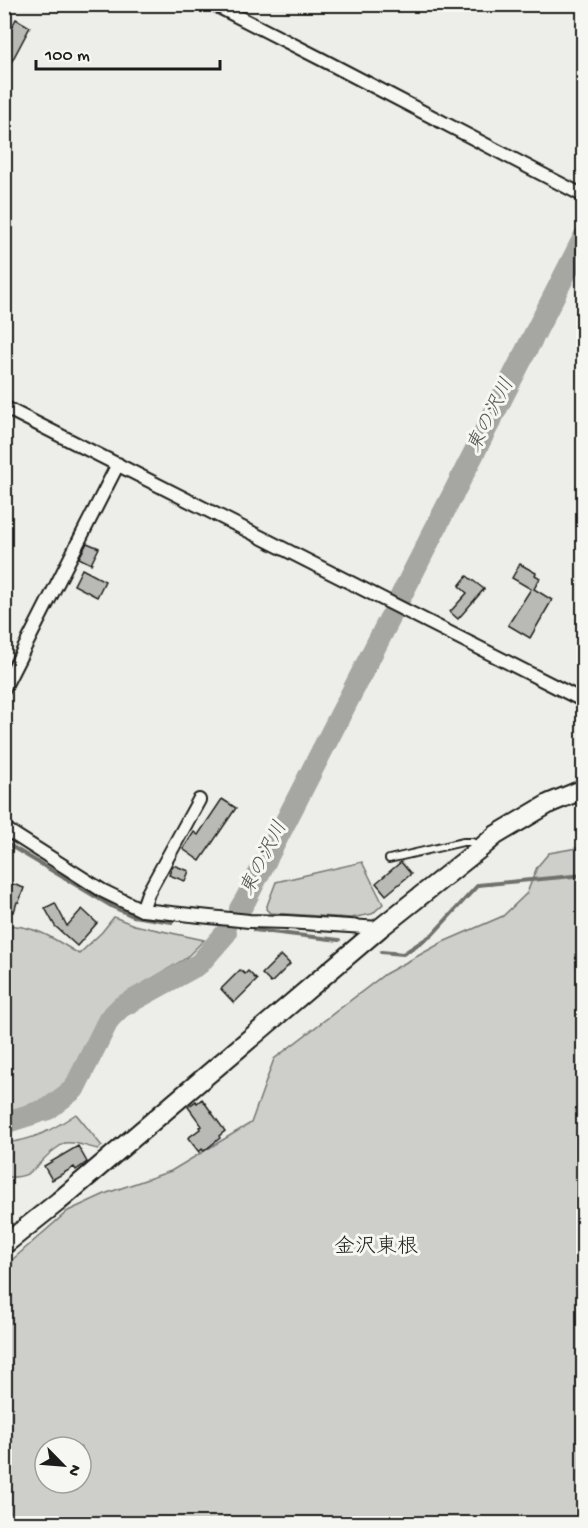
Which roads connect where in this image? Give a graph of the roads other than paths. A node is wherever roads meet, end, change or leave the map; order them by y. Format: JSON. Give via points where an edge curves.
{"nodes":[{"id":1,"x":213,"y":4,"type":"edge"},
{"id":2,"x":584,"y":196,"type":"edge"},
{"id":3,"x":4,"y":407,"type":"edge"},
{"id":4,"x":118,"y":464,"type":"junction"},
{"id":5,"x":4,"y":688,"type":"edge"},
{"id":6,"x":584,"y":701,"type":"edge"},
{"id":7,"x":584,"y":789,"type":"edge"},
{"id":8,"x":199,"y":800,"type":"dead end"},
{"id":9,"x":4,"y":828,"type":"edge"},
{"id":10,"x":482,"y":847,"type":"junction"},
{"id":11,"x":389,"y":860,"type":"dead end"},
{"id":12,"x":142,"y":910,"type":"junction"},
{"id":13,"x":380,"y":928,"type":"junction"},
{"id":14,"x":4,"y":1245,"type":"edge"}],
"edges":[{"from":1,"to":2,"type":"street"},
{"from":3,"to":4,"type":"street"},
{"from":4,"to":5,"type":"street"},
{"from":4,"to":6,"type":"street"},
{"from":7,"to":10,"type":"street","via":[[550,803]]},
{"from":8,"to":12,"type":"street"},
{"from":9,"to":12,"type":"street","via":[[103,891]]},
{"from":10,"to":11,"type":"lane","via":[[463,842]]},
{"from":10,"to":13,"type":"street"},
{"from":12,"to":13,"type":"street"},
{"from":13,"to":14,"type":"street"}]}
